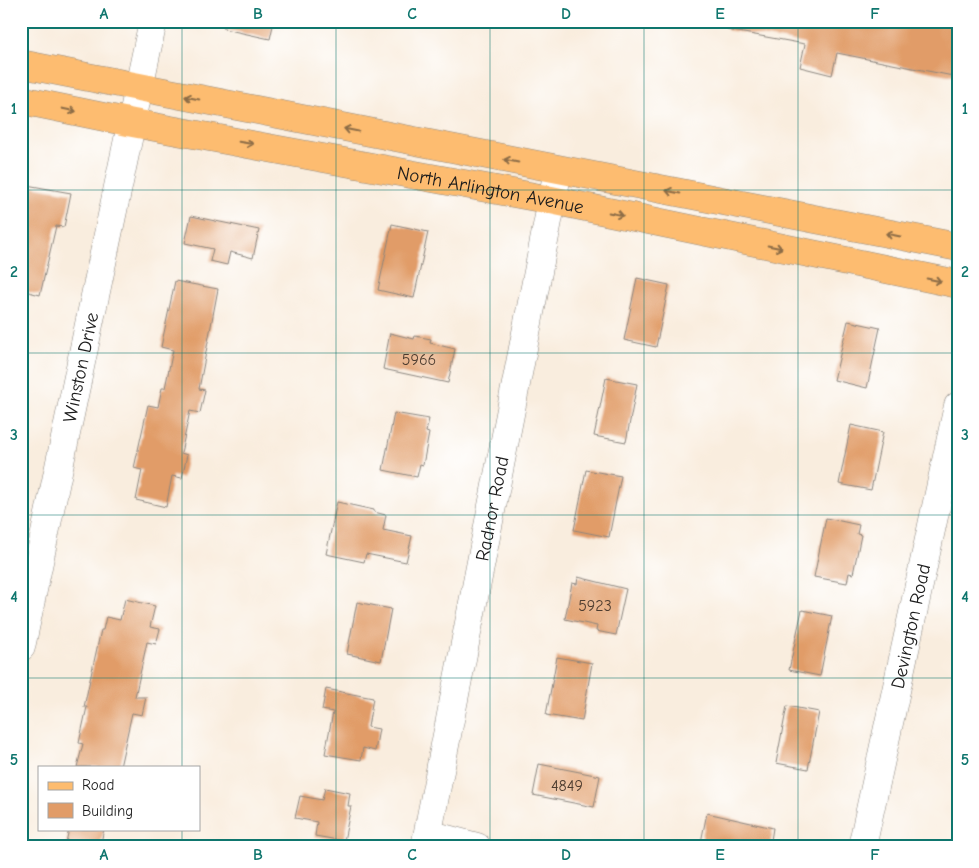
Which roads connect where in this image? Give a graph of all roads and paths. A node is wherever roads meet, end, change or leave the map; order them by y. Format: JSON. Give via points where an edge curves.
{"nodes":[{"id":1,"x":153,"y":21,"type":"edge"},
{"id":2,"x":21,"y":64,"type":"edge"},
{"id":3,"x":141,"y":88,"type":"junction"},
{"id":4,"x":21,"y":100,"type":"edge"},
{"id":5,"x":133,"y":123,"type":"junction"},
{"id":6,"x":558,"y":170,"type":"junction"},
{"id":7,"x":551,"y":200,"type":"junction"},
{"id":8,"x":958,"y":247,"type":"edge"},
{"id":9,"x":958,"y":284,"type":"edge"},
{"id":10,"x":958,"y":406,"type":"edge"},
{"id":11,"x":21,"y":647,"type":"edge"},
{"id":12,"x":427,"y":840,"type":"edge"},
{"id":13,"x":477,"y":847,"type":"edge"},
{"id":14,"x":862,"y":847,"type":"edge"}],
"edges":[{"from":1,"to":3,"type":"street","name":"Winston Drive"},
{"from":2,"to":3,"type":"main road","name":"North Arlington Avenue"},
{"from":3,"to":5,"type":"street","name":"Winston Drive"},
{"from":6,"to":3,"type":"main road","name":"North Arlington Avenue","one_way":true},
{"from":4,"to":5,"type":"main road","name":"North Arlington Avenue","one_way":true},
{"from":5,"to":7,"type":"main road","name":"North Arlington Avenue","one_way":true},
{"from":5,"to":11,"type":"street","name":"Winston Drive"},
{"from":6,"to":7,"type":"street","name":"Radnor Road"},
{"from":8,"to":6,"type":"main road","name":"North Arlington Avenue","one_way":true},
{"from":7,"to":9,"type":"main road","name":"North Arlington Avenue","one_way":true},
{"from":7,"to":12,"type":"street","name":"Radnor Road"},
{"from":10,"to":14,"type":"street","name":"Devington Road"},
{"from":12,"to":13,"type":"street"}]}
